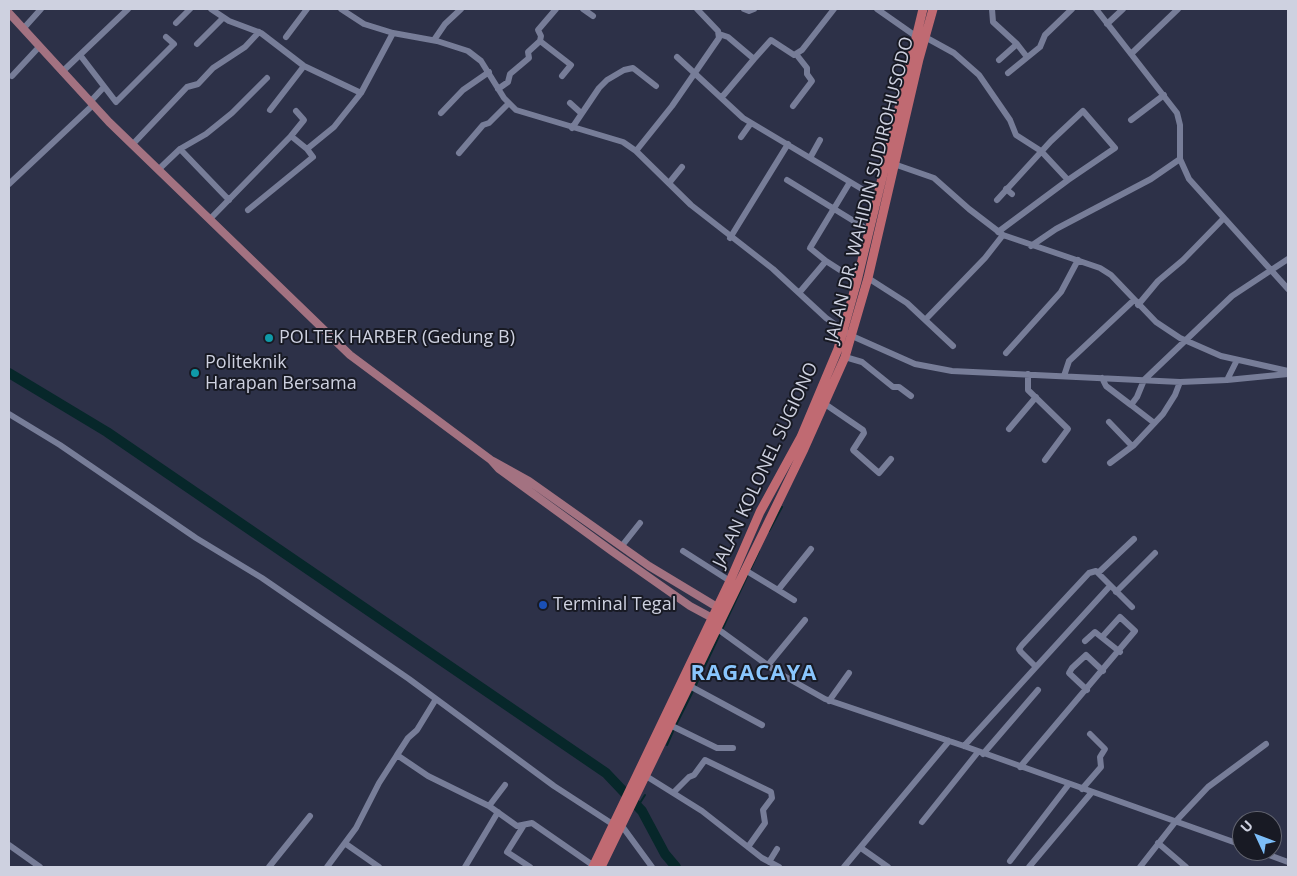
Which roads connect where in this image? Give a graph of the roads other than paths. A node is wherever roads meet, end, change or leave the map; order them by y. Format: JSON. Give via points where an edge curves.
{"nodes":[{"id":1,"x":41,"y":9,"type":"edge"},
{"id":2,"x":128,"y":9,"type":"edge"},
{"id":3,"x":190,"y":9,"type":"edge"},
{"id":4,"x":211,"y":9,"type":"edge"},
{"id":5,"x":307,"y":9,"type":"edge"},
{"id":6,"x":341,"y":9,"type":"edge"},
{"id":7,"x":461,"y":9,"type":"edge"},
{"id":8,"x":556,"y":9,"type":"edge"},
{"id":9,"x":583,"y":9,"type":"edge"},
{"id":10,"x":697,"y":9,"type":"edge"},
{"id":11,"x":744,"y":9,"type":"edge"},
{"id":12,"x":754,"y":9,"type":"edge"},
{"id":13,"x":834,"y":9,"type":"edge"},
{"id":14,"x":877,"y":9,"type":"edge"},
{"id":15,"x":923,"y":9,"type":"edge"},
{"id":16,"x":933,"y":9,"type":"edge"},
{"id":17,"x":992,"y":9,"type":"edge"},
{"id":18,"x":1072,"y":9,"type":"edge"},
{"id":19,"x":1096,"y":9,"type":"edge"},
{"id":20,"x":1123,"y":9,"type":"edge"},
{"id":21,"x":1178,"y":9,"type":"edge"},
{"id":22,"x":9,"y":13,"type":"edge"},
{"id":23,"x":592,"y":13,"type":"edge"},
{"id":24,"x":223,"y":18,"type":"junction"},
{"id":25,"x":176,"y":23,"type":"dead end"},
{"id":26,"x":1108,"y":24,"type":"junction"},
{"id":27,"x":23,"y":28,"type":"junction"},
{"id":28,"x":258,"y":32,"type":"junction"},
{"id":29,"x":392,"y":33,"type":"junction"},
{"id":30,"x":719,"y":34,"type":"junction"},
{"id":31,"x":166,"y":37,"type":"dead end"},
{"id":32,"x":921,"y":37,"type":"junction"},
{"id":33,"x":286,"y":38,"type":"dead end"},
{"id":34,"x":434,"y":40,"type":"junction"},
{"id":35,"x":540,"y":40,"type":"junction"},
{"id":36,"x":198,"y":44,"type":"dead end"},
{"id":37,"x":1017,"y":44,"type":"junction"},
{"id":38,"x":39,"y":47,"type":"junction"},
{"id":39,"x":1134,"y":51,"type":"junction"},
{"id":40,"x":796,"y":54,"type":"junction"},
{"id":41,"x":80,"y":55,"type":"junction"},
{"id":42,"x":676,"y":57,"type":"dead end"},
{"id":43,"x":1027,"y":57,"type":"junction"},
{"id":44,"x":754,"y":60,"type":"junction"},
{"id":45,"x":999,"y":60,"type":"dead end"},
{"id":46,"x":304,"y":66,"type":"junction"},
{"id":47,"x":62,"y":72,"type":"junction"},
{"id":48,"x":489,"y":72,"type":"junction"},
{"id":49,"x":695,"y":72,"type":"junction"},
{"id":50,"x":1008,"y":73,"type":"dead end"},
{"id":51,"x":12,"y":76,"type":"dead end"},
{"id":52,"x":562,"y":76,"type":"dead end"},
{"id":53,"x":267,"y":78,"type":"dead end"},
{"id":54,"x":656,"y":86,"type":"dead end"},
{"id":55,"x":104,"y":87,"type":"junction"},
{"id":56,"x":498,"y":89,"type":"junction"},
{"id":57,"x":361,"y":93,"type":"junction"},
{"id":58,"x":1164,"y":95,"type":"junction"},
{"id":59,"x":722,"y":97,"type":"junction"},
{"id":60,"x":570,"y":103,"type":"dead end"},
{"id":61,"x":91,"y":104,"type":"junction"},
{"id":62,"x":508,"y":104,"type":"junction"},
{"id":63,"x":793,"y":106,"type":"dead end"},
{"id":64,"x":270,"y":110,"type":"dead end"},
{"id":65,"x":296,"y":111,"type":"dead end"},
{"id":66,"x":441,"y":113,"type":"dead end"},
{"id":67,"x":581,"y":113,"type":"junction"},
{"id":68,"x":1131,"y":120,"type":"dead end"},
{"id":69,"x":751,"y":123,"type":"junction"},
{"id":70,"x":572,"y":128,"type":"junction"},
{"id":71,"x":291,"y":136,"type":"junction"},
{"id":72,"x":741,"y":137,"type":"dead end"},
{"id":73,"x":820,"y":140,"type":"dead end"},
{"id":74,"x":788,"y":144,"type":"junction"},
{"id":75,"x":132,"y":145,"type":"junction"},
{"id":76,"x":180,"y":149,"type":"junction"},
{"id":77,"x":307,"y":149,"type":"junction"},
{"id":78,"x":1041,"y":151,"type":"junction"},
{"id":79,"x":636,"y":152,"type":"junction"},
{"id":80,"x":459,"y":153,"type":"dead end"},
{"id":81,"x":810,"y":158,"type":"junction"},
{"id":82,"x":1180,"y":159,"type":"junction"},
{"id":83,"x":890,"y":162,"type":"junction"},
{"id":84,"x":161,"y":166,"type":"junction"},
{"id":85,"x":682,"y":167,"type":"dead end"},
{"id":86,"x":787,"y":180,"type":"dead end"},
{"id":87,"x":1068,"y":180,"type":"junction"},
{"id":88,"x":850,"y":182,"type":"junction"},
{"id":89,"x":668,"y":183,"type":"junction"},
{"id":90,"x":9,"y":184,"type":"edge"},
{"id":91,"x":1006,"y":189,"type":"junction"},
{"id":92,"x":1012,"y":194,"type":"dead end"},
{"id":93,"x":877,"y":198,"type":"junction"},
{"id":94,"x":229,"y":200,"type":"junction"},
{"id":95,"x":997,"y":200,"type":"dead end"},
{"id":96,"x":248,"y":210,"type":"dead end"},
{"id":97,"x":832,"y":210,"type":"junction"},
{"id":98,"x":1224,"y":218,"type":"junction"},
{"id":99,"x":210,"y":219,"type":"junction"},
{"id":100,"x":870,"y":231,"type":"junction"},
{"id":101,"x":1001,"y":233,"type":"junction"},
{"id":102,"x":730,"y":238,"type":"junction"},
{"id":103,"x":1031,"y":246,"type":"junction"},
{"id":104,"x":1288,"y":259,"type":"edge"},
{"id":105,"x":1078,"y":260,"type":"junction"},
{"id":106,"x":826,"y":261,"type":"junction"},
{"id":107,"x":1276,"y":267,"type":"junction"},
{"id":108,"x":868,"y":278,"type":"junction"},
{"id":109,"x":857,"y":281,"type":"junction"},
{"id":110,"x":1288,"y":289,"type":"edge"},
{"id":111,"x":799,"y":293,"type":"junction"},
{"id":112,"x":1136,"y":303,"type":"junction"},
{"id":113,"x":926,"y":319,"type":"junction"},
{"id":114,"x":848,"y":334,"type":"junction"},
{"id":115,"x":1185,"y":341,"type":"junction"},
{"id":116,"x":953,"y":346,"type":"dead end"},
{"id":117,"x":1006,"y":353,"type":"dead end"},
{"id":118,"x":845,"y":357,"type":"junction"},
{"id":119,"x":1237,"y":360,"type":"junction"},
{"id":120,"x":1288,"y":373,"type":"edge"},
{"id":121,"x":1028,"y":376,"type":"junction"},
{"id":122,"x":1064,"y":376,"type":"junction"},
{"id":123,"x":1103,"y":380,"type":"junction"},
{"id":124,"x":1227,"y":380,"type":"junction"},
{"id":125,"x":1143,"y":383,"type":"junction"},
{"id":126,"x":1179,"y":385,"type":"junction"},
{"id":127,"x":911,"y":396,"type":"dead end"},
{"id":128,"x":1036,"y":397,"type":"junction"},
{"id":129,"x":825,"y":404,"type":"junction"},
{"id":130,"x":1131,"y":405,"type":"junction"},
{"id":131,"x":9,"y":414,"type":"edge"},
{"id":132,"x":1109,"y":422,"type":"dead end"},
{"id":133,"x":1153,"y":422,"type":"junction"},
{"id":134,"x":1009,"y":429,"type":"dead end"},
{"id":135,"x":1132,"y":446,"type":"junction"},
{"id":136,"x":891,"y":459,"type":"dead end"},
{"id":137,"x":491,"y":460,"type":"junction"},
{"id":138,"x":1045,"y":460,"type":"dead end"},
{"id":139,"x":1110,"y":463,"type":"dead end"},
{"id":140,"x":640,"y":523,"type":"dead end"},
{"id":141,"x":1134,"y":539,"type":"dead end"},
{"id":142,"x":621,"y":547,"type":"junction"},
{"id":143,"x":811,"y":550,"type":"dead end"},
{"id":144,"x":683,"y":551,"type":"dead end"},
{"id":145,"x":1155,"y":553,"type":"dead end"},
{"id":146,"x":658,"y":572,"type":"junction"},
{"id":147,"x":748,"y":572,"type":"junction"},
{"id":148,"x":1098,"y":573,"type":"junction"},
{"id":149,"x":653,"y":580,"type":"junction"},
{"id":150,"x":730,"y":581,"type":"junction"},
{"id":151,"x":1110,"y":586,"type":"junction"},
{"id":152,"x":778,"y":590,"type":"junction"},
{"id":153,"x":1116,"y":592,"type":"junction"},
{"id":154,"x":794,"y":600,"type":"dead end"},
{"id":155,"x":716,"y":607,"type":"junction"},
{"id":156,"x":1132,"y":607,"type":"dead end"},
{"id":157,"x":726,"y":611,"type":"junction"},
{"id":158,"x":805,"y":620,"type":"dead end"},
{"id":159,"x":710,"y":621,"type":"junction"},
{"id":160,"x":720,"y":628,"type":"junction"},
{"id":161,"x":1102,"y":637,"type":"junction"},
{"id":162,"x":1085,"y":641,"type":"dead end"},
{"id":163,"x":1120,"y":652,"type":"junction"},
{"id":164,"x":768,"y":665,"type":"junction"},
{"id":165,"x":1036,"y":667,"type":"junction"},
{"id":166,"x":1103,"y":671,"type":"junction"},
{"id":167,"x":849,"y":673,"type":"dead end"},
{"id":168,"x":690,"y":686,"type":"junction"},
{"id":169,"x":1038,"y":690,"type":"dead end"},
{"id":170,"x":1087,"y":690,"type":"junction"},
{"id":171,"x":436,"y":699,"type":"junction"},
{"id":172,"x":829,"y":701,"type":"junction"},
{"id":173,"x":672,"y":725,"type":"junction"},
{"id":174,"x":762,"y":725,"type":"dead end"},
{"id":175,"x":1090,"y":734,"type":"dead end"},
{"id":176,"x":949,"y":741,"type":"junction"},
{"id":177,"x":1266,"y":744,"type":"dead end"},
{"id":178,"x":964,"y":746,"type":"junction"},
{"id":179,"x":733,"y":748,"type":"dead end"},
{"id":180,"x":981,"y":753,"type":"junction"},
{"id":181,"x":397,"y":755,"type":"junction"},
{"id":182,"x":1020,"y":767,"type":"junction"},
{"id":183,"x":641,"y":776,"type":"junction"},
{"id":184,"x":505,"y":784,"type":"dead end"},
{"id":185,"x":1069,"y":784,"type":"junction"},
{"id":186,"x":1082,"y":789,"type":"junction"},
{"id":187,"x":1092,"y":792,"type":"junction"},
{"id":188,"x":673,"y":793,"type":"junction"},
{"id":189,"x":489,"y":806,"type":"junction"},
{"id":190,"x":626,"y":808,"type":"junction"},
{"id":191,"x":498,"y":812,"type":"junction"},
{"id":192,"x":310,"y":816,"type":"dead end"},
{"id":193,"x":1176,"y":821,"type":"junction"},
{"id":194,"x":922,"y":822,"type":"dead end"},
{"id":195,"x":618,"y":825,"type":"junction"},
{"id":196,"x":524,"y":826,"type":"junction"},
{"id":197,"x":1232,"y":841,"type":"edge"},
{"id":198,"x":1158,"y":843,"type":"junction"},
{"id":199,"x":346,"y":844,"type":"junction"},
{"id":200,"x":9,"y":845,"type":"edge"},
{"id":201,"x":748,"y":846,"type":"junction"},
{"id":202,"x":861,"y":848,"type":"junction"},
{"id":203,"x":777,"y":849,"type":"dead end"},
{"id":204,"x":769,"y":862,"type":"junction"},
{"id":205,"x":1010,"y":862,"type":"dead end"},
{"id":206,"x":40,"y":867,"type":"edge"},
{"id":207,"x":269,"y":867,"type":"edge"},
{"id":208,"x":327,"y":867,"type":"edge"},
{"id":209,"x":379,"y":867,"type":"edge"},
{"id":210,"x":465,"y":867,"type":"edge"},
{"id":211,"x":530,"y":867,"type":"edge"},
{"id":212,"x":596,"y":867,"type":"edge"},
{"id":213,"x":652,"y":867,"type":"edge"},
{"id":214,"x":779,"y":867,"type":"edge"},
{"id":215,"x":844,"y":867,"type":"edge"},
{"id":216,"x":888,"y":867,"type":"edge"},
{"id":217,"x":1029,"y":867,"type":"edge"},
{"id":218,"x":1140,"y":867,"type":"edge"},
{"id":219,"x":1186,"y":867,"type":"edge"}],
"edges":[{"from":1,"to":27,"type":"street"},
{"from":2,"to":41,"type":"street"},
{"from":3,"to":25,"type":"street"},
{"from":4,"to":24,"type":"street"},
{"from":5,"to":33,"type":"street"},
{"from":6,"to":29,"type":"street","via":[[364,24]]},
{"from":7,"to":34,"type":"street"},
{"from":8,"to":35,"type":"street","via":[[538,30]]},
{"from":9,"to":23,"type":"street"},
{"from":10,"to":30,"type":"street"},
{"from":11,"to":12,"type":"street"},
{"from":13,"to":40,"type":"street"},
{"from":14,"to":32,"type":"street"},
{"from":15,"to":32,"type":"highway"},
{"from":16,"to":32,"type":"highway","name":"JALAN DR. WAHIDIN SUDIROHUSODO"},
{"from":17,"to":37,"type":"street","via":[[993,22]]},
{"from":18,"to":43,"type":"street","via":[[1045,35],[1040,47]]},
{"from":19,"to":26,"type":"street"},
{"from":20,"to":26,"type":"street"},
{"from":21,"to":39,"type":"street"},
{"from":22,"to":27,"type":"main road"},
{"from":24,"to":28,"type":"street"},
{"from":24,"to":36,"type":"street"},
{"from":26,"to":39,"type":"street"},
{"from":27,"to":38,"type":"main road"},
{"from":28,"to":46,"type":"street"},
{"from":28,"to":75,"type":"street","via":[[245,47],[213,68],[198,84],[187,87]]},
{"from":29,"to":34,"type":"street"},
{"from":29,"to":57,"type":"street"},
{"from":30,"to":44,"type":"street","via":[[728,36]]},
{"from":30,"to":49,"type":"street"},
{"from":31,"to":55,"type":"street","via":[[174,44],[117,101]]},
{"from":32,"to":78,"type":"street","via":[[954,53],[979,75],[1010,120],[1016,135]]},
{"from":32,"to":83,"type":"highway","name":"JALAN DR. WAHIDIN SUDIROHUSODO"},
{"from":34,"to":48,"type":"street","via":[[468,50]]},
{"from":35,"to":52,"type":"street","via":[[571,64]]},
{"from":35,"to":56,"type":"street","via":[[528,52],[530,58]]},
{"from":37,"to":43,"type":"street"},
{"from":37,"to":45,"type":"street"},
{"from":38,"to":47,"type":"main road"},
{"from":38,"to":51,"type":"street"},
{"from":39,"to":58,"type":"street"},
{"from":40,"to":44,"type":"street","via":[[792,55],[771,40]]},
{"from":40,"to":63,"type":"street","via":[[812,81]]},
{"from":41,"to":47,"type":"street"},
{"from":41,"to":55,"type":"street"},
{"from":42,"to":49,"type":"street"},
{"from":43,"to":50,"type":"street"},
{"from":44,"to":59,"type":"street"},
{"from":46,"to":57,"type":"street"},
{"from":46,"to":64,"type":"street"},
{"from":47,"to":61,"type":"main road"},
{"from":48,"to":56,"type":"street"},
{"from":48,"to":66,"type":"street","via":[[463,90]]},
{"from":49,"to":59,"type":"street"},
{"from":49,"to":79,"type":"street"},
{"from":53,"to":76,"type":"street","via":[[232,113]]},
{"from":54,"to":67,"type":"street","via":[[632,68],[624,70],[606,80]]},
{"from":55,"to":61,"type":"street"},
{"from":56,"to":62,"type":"street"},
{"from":57,"to":77,"type":"street","via":[[341,121]]},
{"from":58,"to":68,"type":"street"},
{"from":58,"to":82,"type":"street","via":[[1179,118]]},
{"from":59,"to":69,"type":"street"},
{"from":60,"to":67,"type":"street"},
{"from":61,"to":75,"type":"main road"},
{"from":61,"to":90,"type":"street"},
{"from":62,"to":70,"type":"street","via":[[524,113]]},
{"from":62,"to":80,"type":"street","via":[[483,125]]},
{"from":65,"to":71,"type":"street","via":[[304,120]]},
{"from":67,"to":70,"type":"street"},
{"from":69,"to":72,"type":"street"},
{"from":69,"to":74,"type":"street"},
{"from":70,"to":79,"type":"street","via":[[611,137]]},
{"from":71,"to":77,"type":"street"},
{"from":71,"to":94,"type":"street"},
{"from":73,"to":81,"type":"street"},
{"from":74,"to":81,"type":"street"},
{"from":74,"to":102,"type":"street"},
{"from":75,"to":84,"type":"main road"},
{"from":76,"to":84,"type":"street"},
{"from":76,"to":94,"type":"street"},
{"from":77,"to":96,"type":"street","via":[[312,157]]},
{"from":78,"to":87,"type":"street"},
{"from":78,"to":87,"type":"street","via":[[1082,111],[1086,112],[1115,148]]},
{"from":78,"to":91,"type":"street"},
{"from":79,"to":89,"type":"street"},
{"from":81,"to":88,"type":"street"},
{"from":82,"to":98,"type":"street","via":[[1189,179]]},
{"from":82,"to":103,"type":"street","via":[[1151,179]]},
{"from":83,"to":93,"type":"highway","name":"JALAN KOLONEL SUGIONO"},
{"from":83,"to":101,"type":"street","via":[[934,178]]},
{"from":83,"to":108,"type":"highway","name":"JALAN DR. WAHIDIN SUDIROHUSODO"},
{"from":84,"to":99,"type":"main road"},
{"from":85,"to":89,"type":"street"},
{"from":86,"to":97,"type":"street"},
{"from":87,"to":101,"type":"street"},
{"from":88,"to":93,"type":"street"},
{"from":88,"to":97,"type":"street"},
{"from":89,"to":102,"type":"street"},
{"from":91,"to":92,"type":"street"},
{"from":91,"to":95,"type":"street"},
{"from":93,"to":100,"type":"highway","name":"JALAN KOLONEL SUGIONO"},
{"from":94,"to":99,"type":"street"},
{"from":97,"to":100,"type":"street"},
{"from":97,"to":106,"type":"street","via":[[810,248]]},
{"from":98,"to":107,"type":"street"},
{"from":98,"to":112,"type":"street"},
{"from":99,"to":137,"type":"main road","via":[[362,365]]},
{"from":100,"to":109,"type":"highway","name":"JALAN KOLONEL SUGIONO"},
{"from":101,"to":103,"type":"street"},
{"from":101,"to":113,"type":"street","via":[[984,258]]},
{"from":102,"to":111,"type":"street","via":[[773,269]]},
{"from":103,"to":105,"type":"street"},
{"from":104,"to":107,"type":"street"},
{"from":105,"to":112,"type":"street","via":[[1111,275]]},
{"from":105,"to":117,"type":"street","via":[[1061,292]]},
{"from":106,"to":109,"type":"street"},
{"from":106,"to":111,"type":"street"},
{"from":107,"to":110,"type":"street"},
{"from":107,"to":115,"type":"street","via":[[1232,296]]},
{"from":108,"to":113,"type":"street"},
{"from":108,"to":114,"type":"highway","name":"JALAN DR. WAHIDIN SUDIROHUSODO"},
{"from":109,"to":114,"type":"highway","name":"JALAN KOLONEL SUGIONO"},
{"from":111,"to":114,"type":"street"},
{"from":112,"to":115,"type":"street","via":[[1156,322]]},
{"from":112,"to":122,"type":"street","via":[[1069,361]]},
{"from":113,"to":116,"type":"street"},
{"from":114,"to":118,"type":"highway","name":"JALAN DR. WAHIDIN SUDIROHUSODO"},
{"from":114,"to":121,"type":"street","via":[[930,368]]},
{"from":114,"to":150,"type":"highway","name":"JALAN KOLONEL SUGIONO","via":[[801,437],[760,512]]},
{"from":115,"to":119,"type":"street"},
{"from":115,"to":125,"type":"street"},
{"from":118,"to":127,"type":"street","via":[[862,362],[893,388],[898,387]]},
{"from":118,"to":129,"type":"highway","name":"JALAN DR. WAHIDIN SUDIROHUSODO"},
{"from":119,"to":120,"type":"street"},
{"from":119,"to":124,"type":"street"},
{"from":120,"to":124,"type":"street"},
{"from":121,"to":122,"type":"street"},
{"from":121,"to":128,"type":"street","via":[[1027,387]]},
{"from":122,"to":123,"type":"street"},
{"from":123,"to":125,"type":"street"},
{"from":123,"to":130,"type":"street"},
{"from":124,"to":126,"type":"street"},
{"from":125,"to":126,"type":"street"},
{"from":125,"to":130,"type":"street"},
{"from":126,"to":133,"type":"street","via":[[1164,412]]},
{"from":128,"to":134,"type":"street"},
{"from":128,"to":138,"type":"street","via":[[1068,429]]},
{"from":129,"to":136,"type":"street","via":[[863,430],[864,434],[853,450],[879,472]]},
{"from":129,"to":147,"type":"highway","name":"JALAN DR. WAHIDIN SUDIROHUSODO"},
{"from":130,"to":133,"type":"street"},
{"from":131,"to":171,"type":"street","via":[[262,578]]},
{"from":132,"to":135,"type":"street"},
{"from":133,"to":135,"type":"street"},
{"from":135,"to":139,"type":"street"},
{"from":137,"to":142,"type":"main road","via":[[529,482]]},
{"from":137,"to":149,"type":"main road"},
{"from":140,"to":142,"type":"street"},
{"from":141,"to":148,"type":"street"},
{"from":142,"to":146,"type":"main road"},
{"from":143,"to":152,"type":"street"},
{"from":144,"to":150,"type":"street"},
{"from":145,"to":153,"type":"street"},
{"from":146,"to":149,"type":"main road"},
{"from":146,"to":155,"type":"main road"},
{"from":147,"to":152,"type":"street"},
{"from":147,"to":157,"type":"highway","name":"JALAN DR. WAHIDIN SUDIROHUSODO"},
{"from":148,"to":151,"type":"street"},
{"from":148,"to":165,"type":"street","via":[[1093,570],[1088,573],[1019,649]]},
{"from":149,"to":159,"type":"main road"},
{"from":150,"to":155,"type":"highway","name":"JALAN KOLONEL SUGIONO"},
{"from":151,"to":153,"type":"street"},
{"from":151,"to":165,"type":"street"},
{"from":152,"to":154,"type":"street"},
{"from":153,"to":156,"type":"street"},
{"from":155,"to":157,"type":"main road"},
{"from":155,"to":159,"type":"highway","name":"JALAN KOLONEL SUGIONO"},
{"from":157,"to":160,"type":"highway","name":"JALAN DR. WAHIDIN SUDIROHUSODO"},
{"from":158,"to":164,"type":"street"},
{"from":159,"to":160,"type":"main road"},
{"from":159,"to":183,"type":"highway","name":"JALAN KOLONEL SUGIONO"},
{"from":160,"to":164,"type":"street"},
{"from":160,"to":168,"type":"highway","name":"JALAN KOLONEL SUGIONO"},
{"from":161,"to":162,"type":"street","via":[[1094,632]]},
{"from":161,"to":163,"type":"street"},
{"from":161,"to":163,"type":"street","via":[[1119,617],[1124,618],[1135,631]]},
{"from":163,"to":166,"type":"street"},
{"from":164,"to":172,"type":"street"},
{"from":165,"to":178,"type":"street"},
{"from":166,"to":170,"type":"street"},
{"from":166,"to":170,"type":"street","via":[[1086,655],[1072,668],[1069,673]]},
{"from":167,"to":172,"type":"street"},
{"from":168,"to":173,"type":"highway","name":"JALAN KOLONEL SUGIONO"},
{"from":168,"to":174,"type":"street"},
{"from":169,"to":180,"type":"street"},
{"from":170,"to":182,"type":"street"},
{"from":171,"to":181,"type":"street"},
{"from":171,"to":195,"type":"street","via":[[554,786]]},
{"from":172,"to":176,"type":"street"},
{"from":173,"to":179,"type":"street","via":[[717,748]]},
{"from":173,"to":183,"type":"highway","name":"JALAN KOLONEL SUGIONO"},
{"from":175,"to":186,"type":"street","via":[[1105,749],[1100,757],[1101,766]]},
{"from":176,"to":178,"type":"street"},
{"from":176,"to":202,"type":"street"},
{"from":177,"to":193,"type":"street","via":[[1208,787]]},
{"from":178,"to":180,"type":"street"},
{"from":180,"to":182,"type":"street"},
{"from":180,"to":194,"type":"street"},
{"from":181,"to":189,"type":"street","via":[[428,776]]},
{"from":181,"to":199,"type":"street"},
{"from":182,"to":185,"type":"street"},
{"from":183,"to":188,"type":"street"},
{"from":183,"to":190,"type":"highway"},
{"from":183,"to":190,"type":"highway","name":"JALAN KOLONEL SUGIONO","via":[[641,785]]},
{"from":184,"to":189,"type":"street"},
{"from":185,"to":186,"type":"street"},
{"from":185,"to":205,"type":"street"},
{"from":186,"to":187,"type":"street"},
{"from":187,"to":193,"type":"street"},
{"from":187,"to":217,"type":"street"},
{"from":188,"to":201,"type":"street"},
{"from":188,"to":201,"type":"street","via":[[695,774],[705,760],[771,792],[772,798],[763,810],[765,823]]},
{"from":189,"to":191,"type":"street"},
{"from":190,"to":195,"type":"highway"},
{"from":191,"to":196,"type":"street","via":[[517,826]]},
{"from":191,"to":210,"type":"street"},
{"from":192,"to":207,"type":"street"},
{"from":193,"to":197,"type":"street"},
{"from":193,"to":198,"type":"street"},
{"from":195,"to":212,"type":"highway"},
{"from":195,"to":213,"type":"street"},
{"from":196,"to":211,"type":"street","via":[[507,852]]},
{"from":196,"to":212,"type":"street","via":[[532,823]]},
{"from":198,"to":218,"type":"street"},
{"from":198,"to":219,"type":"street"},
{"from":199,"to":208,"type":"street"},
{"from":199,"to":209,"type":"street"},
{"from":200,"to":206,"type":"street"},
{"from":201,"to":204,"type":"street"},
{"from":202,"to":215,"type":"street"},
{"from":202,"to":216,"type":"street"},
{"from":203,"to":204,"type":"street"},
{"from":204,"to":214,"type":"street"}]}
